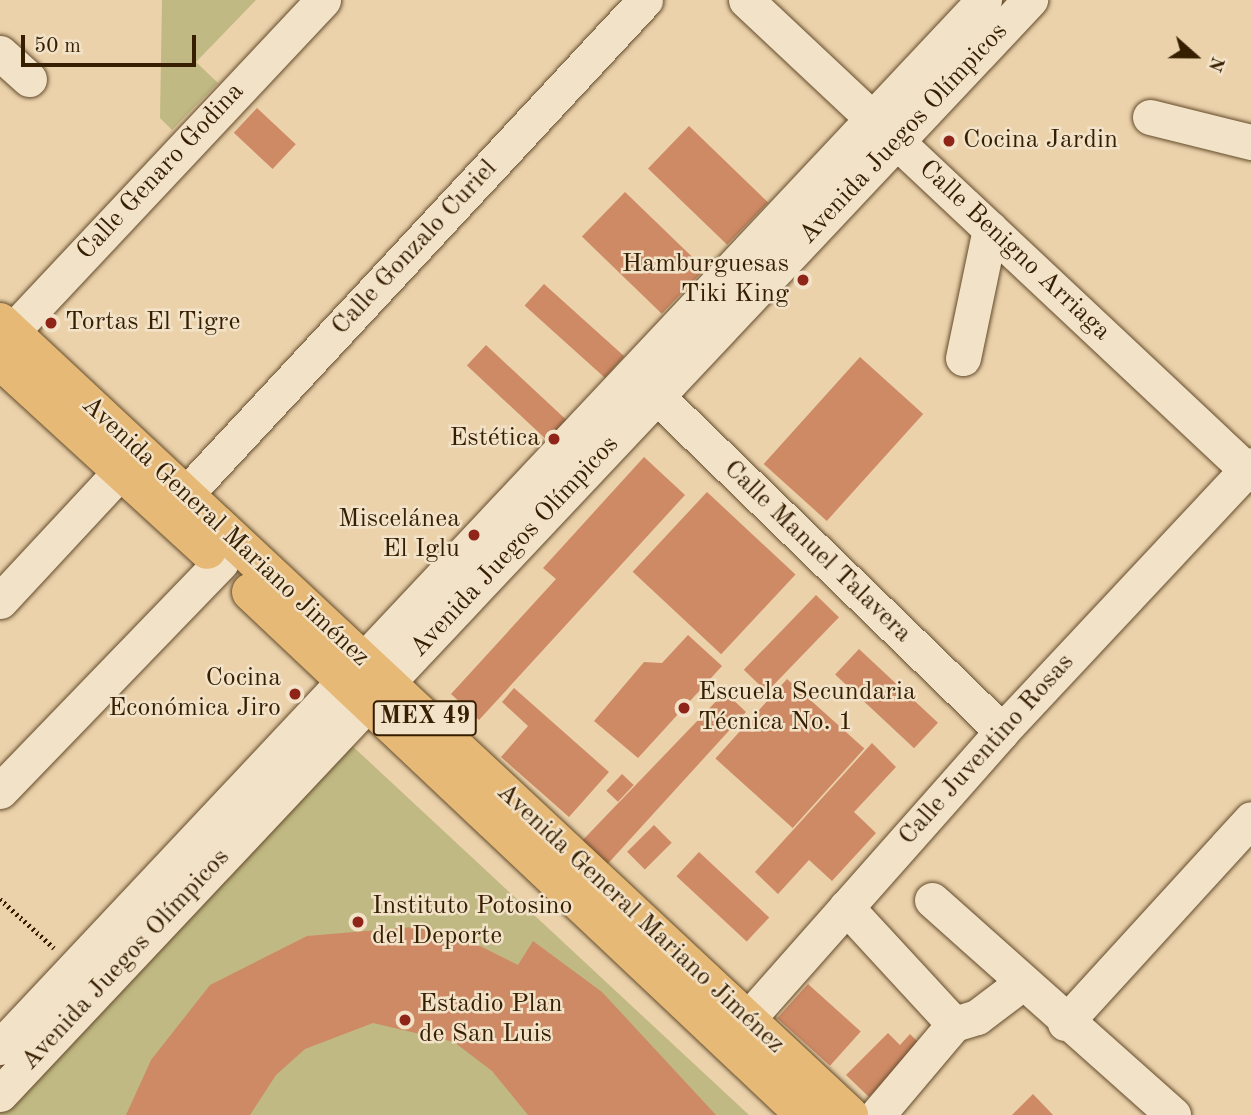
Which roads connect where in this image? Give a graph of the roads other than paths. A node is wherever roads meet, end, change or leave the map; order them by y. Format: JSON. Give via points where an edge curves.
{"nodes":[{"id":1,"x":323,"y":0,"type":"edge"},
{"id":2,"x":645,"y":0,"type":"edge"},
{"id":3,"x":746,"y":0,"type":"edge"},
{"id":4,"x":984,"y":0,"type":"edge"},
{"id":5,"x":1030,"y":0,"type":"edge"},
{"id":6,"x":0,"y":53,"type":"edge"},
{"id":7,"x":29,"y":79,"type":"dead end"},
{"id":8,"x":1150,"y":117,"type":"dead end"},
{"id":9,"x":885,"y":130,"type":"junction"},
{"id":10,"x":1251,"y":142,"type":"edge"},
{"id":11,"x":990,"y":229,"type":"junction"},
{"id":12,"x":4,"y":353,"type":"edge"},
{"id":13,"x":963,"y":358,"type":"dead end"},
{"id":14,"x":645,"y":385,"type":"junction"},
{"id":15,"x":1249,"y":470,"type":"edge"},
{"id":16,"x":119,"y":473,"type":"junction"},
{"id":17,"x":185,"y":495,"type":"junction"},
{"id":18,"x":221,"y":562,"type":"junction"},
{"id":19,"x":0,"y":601,"type":"edge"},
{"id":20,"x":365,"y":683,"type":"junction"},
{"id":21,"x":1002,"y":731,"type":"junction"},
{"id":22,"x":0,"y":791,"type":"edge"},
{"id":23,"x":1251,"y":819,"type":"edge"},
{"id":24,"x":932,"y":900,"type":"dead end"},
{"id":25,"x":846,"y":907,"type":"junction"},
{"id":26,"x":1022,"y":984,"type":"junction"},
{"id":27,"x":1065,"y":1023,"type":"junction"},
{"id":28,"x":954,"y":1024,"type":"junction"},
{"id":29,"x":737,"y":1030,"type":"junction"},
{"id":30,"x":0,"y":1047,"type":"edge"},
{"id":31,"x":0,"y":1094,"type":"edge"},
{"id":32,"x":805,"y":1115,"type":"edge"},
{"id":33,"x":849,"y":1115,"type":"edge"},
{"id":34,"x":877,"y":1115,"type":"edge"},
{"id":35,"x":1173,"y":1115,"type":"edge"}],
"edges":[{"from":1,"to":12,"type":"street","name":"Calle Genaro Godina"},
{"from":2,"to":17,"type":"street","name":"Calle Gonzalo Curiel"},
{"from":3,"to":9,"type":"street","name":"Calle Benigno Arriaga"},
{"from":4,"to":9,"type":"street","name":"Avenida Juegos Olímpicos"},
{"from":5,"to":9,"type":"street","name":"Avenida Juegos Olímpicos"},
{"from":6,"to":7,"type":"street"},
{"from":8,"to":10,"type":"street"},
{"from":9,"to":11,"type":"street","name":"Calle Benigno Arriaga"},
{"from":9,"to":14,"type":"street","name":"Avenida Juegos Olímpicos"},
{"from":11,"to":13,"type":"street"},
{"from":11,"to":15,"type":"street","name":"Calle Benigno Arriaga"},
{"from":12,"to":16,"type":"main road","name":"Avenida General Mariano Jiménez","number":"MEX 49"},
{"from":12,"to":17,"type":"main road","name":"Avenida General Mariano Jiménez","number":"MEX 49"},
{"from":14,"to":20,"type":"street","name":"Avenida Juegos Olímpicos"},
{"from":14,"to":21,"type":"street","name":"Calle Manuel Talavera"},
{"from":15,"to":21,"type":"street","name":"Calle Juventino Rosas"},
{"from":16,"to":18,"type":"main road","name":"Avenida General Mariano Jiménez","number":"MEX 49"},
{"from":16,"to":19,"type":"street"},
{"from":17,"to":20,"type":"main road","name":"Avenida General Mariano Jiménez","number":"MEX 49"},
{"from":18,"to":20,"type":"main road","name":"Avenida General Mariano Jiménez","number":"MEX 49"},
{"from":18,"to":22,"type":"street"},
{"from":20,"to":29,"type":"main road","name":"Avenida General Mariano Jiménez","number":"MEX 49"},
{"from":20,"to":30,"type":"street","name":"Avenida Juegos Olímpicos","via":[[75,967]]},
{"from":20,"to":31,"type":"street","name":"Avenida Juegos Olímpicos"},
{"from":21,"to":25,"type":"street","name":"Calle Juventino Rosas"},
{"from":23,"to":27,"type":"street"},
{"from":24,"to":26,"type":"street"},
{"from":25,"to":28,"type":"street"},
{"from":25,"to":29,"type":"street","name":"Calle Juventino Rosas"},
{"from":26,"to":27,"type":"street"},
{"from":26,"to":28,"type":"street","via":[[977,1017]]},
{"from":27,"to":35,"type":"street"},
{"from":28,"to":34,"type":"street"},
{"from":29,"to":32,"type":"main road","name":"Avenida General Mariano Jiménez","number":"MEX 49"},
{"from":29,"to":33,"type":"main road","name":"Avenida General Mariano Jiménez","number":"MEX 49"}]}
